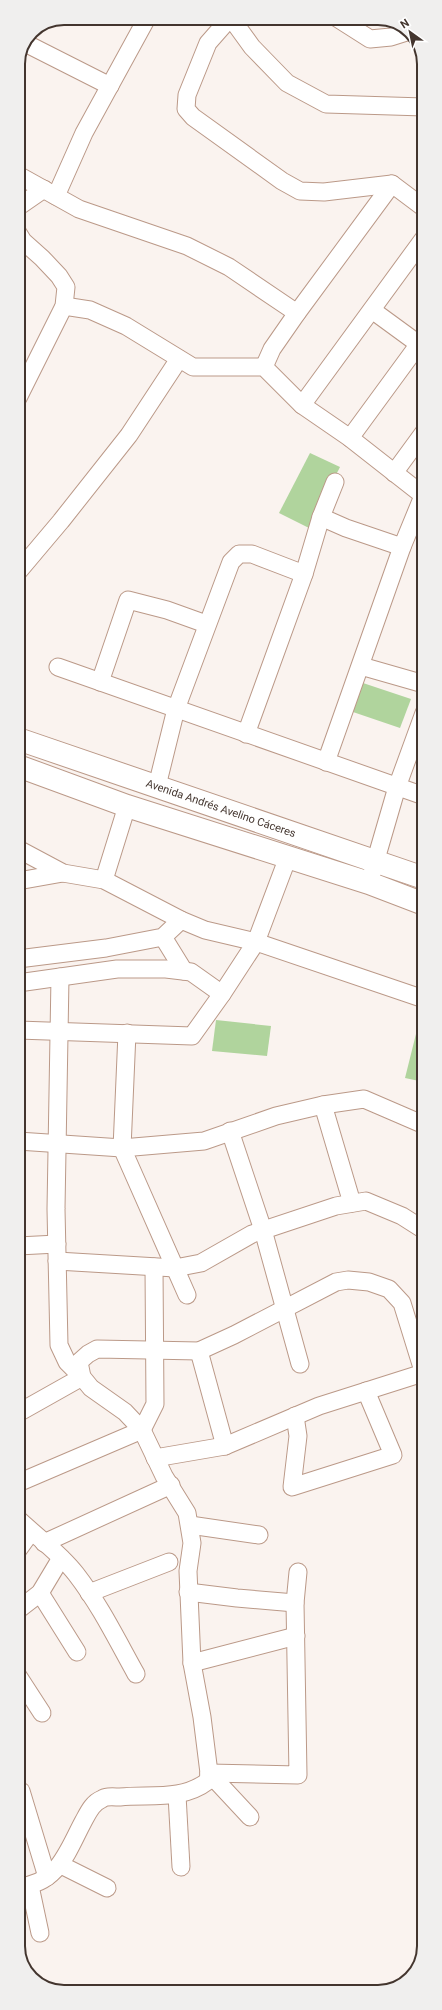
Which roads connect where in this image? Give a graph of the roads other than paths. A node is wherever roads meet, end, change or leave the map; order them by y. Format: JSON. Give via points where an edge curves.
{"nodes":[{"id":1,"x":143,"y":25,"type":"edge"},
{"id":2,"x":224,"y":25,"type":"edge"},
{"id":3,"x":235,"y":25,"type":"edge"},
{"id":4,"x":348,"y":25,"type":"edge"},
{"id":5,"x":402,"y":33,"type":"edge"},
{"id":6,"x":30,"y":46,"type":"edge"},
{"id":7,"x":110,"y":86,"type":"junction"},
{"id":8,"x":417,"y":107,"type":"edge"},
{"id":9,"x":25,"y":179,"type":"edge"},
{"id":10,"x":392,"y":184,"type":"junction"},
{"id":11,"x":50,"y":193,"type":"junction"},
{"id":12,"x":417,"y":203,"type":"edge"},
{"id":13,"x":25,"y":204,"type":"edge"},
{"id":14,"x":25,"y":243,"type":"edge"},
{"id":15,"x":417,"y":248,"type":"edge"},
{"id":16,"x":64,"y":306,"type":"junction"},
{"id":17,"x":372,"y":310,"type":"junction"},
{"id":18,"x":297,"y":313,"type":"junction"},
{"id":19,"x":417,"y":340,"type":"edge"},
{"id":20,"x":417,"y":350,"type":"edge"},
{"id":21,"x":179,"y":359,"type":"junction"},
{"id":22,"x":264,"y":368,"type":"junction"},
{"id":23,"x":25,"y":384,"type":"edge"},
{"id":24,"x":302,"y":406,"type":"junction"},
{"id":25,"x":350,"y":438,"type":"junction"},
{"id":26,"x":417,"y":442,"type":"edge"},
{"id":27,"x":394,"y":473,"type":"junction"},
{"id":28,"x":335,"y":482,"type":"dead end"},
{"id":29,"x":417,"y":491,"type":"edge"},
{"id":30,"x":417,"y":511,"type":"edge"},
{"id":31,"x":322,"y":517,"type":"junction"},
{"id":32,"x":402,"y":547,"type":"junction"},
{"id":33,"x":25,"y":564,"type":"edge"},
{"id":34,"x":304,"y":574,"type":"junction"},
{"id":35,"x":206,"y":624,"type":"junction"},
{"id":36,"x":361,"y":666,"type":"junction"},
{"id":37,"x":58,"y":667,"type":"dead end"},
{"id":38,"x":100,"y":682,"type":"junction"},
{"id":39,"x":417,"y":682,"type":"edge"},
{"id":40,"x":176,"y":709,"type":"junction"},
{"id":41,"x":417,"y":732,"type":"edge"},
{"id":42,"x":246,"y":734,"type":"junction"},
{"id":43,"x":25,"y":740,"type":"edge"},
{"id":44,"x":326,"y":762,"type":"junction"},
{"id":45,"x":25,"y":769,"type":"edge"},
{"id":46,"x":157,"y":786,"type":"junction"},
{"id":47,"x":397,"y":787,"type":"junction"},
{"id":48,"x":417,"y":794,"type":"edge"},
{"id":49,"x":127,"y":806,"type":"junction"},
{"id":50,"x":25,"y":853,"type":"edge"},
{"id":51,"x":288,"y":857,"type":"junction"},
{"id":52,"x":376,"y":862,"type":"junction"},
{"id":53,"x":63,"y":873,"type":"junction"},
{"id":54,"x":417,"y":876,"type":"edge"},
{"id":55,"x":25,"y":880,"type":"edge"},
{"id":56,"x":104,"y":880,"type":"junction"},
{"id":57,"x":369,"y":883,"type":"junction"},
{"id":58,"x":417,"y":901,"type":"edge"},
{"id":59,"x":181,"y":920,"type":"junction"},
{"id":60,"x":163,"y":936,"type":"junction"},
{"id":61,"x":256,"y":942,"type":"junction"},
{"id":62,"x":25,"y":958,"type":"edge"},
{"id":63,"x":184,"y":971,"type":"junction"},
{"id":64,"x":60,"y":977,"type":"junction"},
{"id":65,"x":25,"y":982,"type":"edge"},
{"id":66,"x":417,"y":992,"type":"edge"},
{"id":67,"x":222,"y":994,"type":"junction"},
{"id":68,"x":25,"y":1030,"type":"edge"},
{"id":69,"x":60,"y":1031,"type":"junction"},
{"id":70,"x":127,"y":1033,"type":"junction"},
{"id":71,"x":323,"y":1105,"type":"junction"},
{"id":72,"x":417,"y":1121,"type":"edge"},
{"id":73,"x":230,"y":1131,"type":"junction"},
{"id":74,"x":25,"y":1141,"type":"edge"},
{"id":75,"x":57,"y":1144,"type":"junction"},
{"id":76,"x":122,"y":1148,"type":"junction"},
{"id":77,"x":352,"y":1203,"type":"junction"},
{"id":78,"x":417,"y":1226,"type":"edge"},
{"id":79,"x":263,"y":1230,"type":"junction"},
{"id":80,"x":57,"y":1244,"type":"junction"},
{"id":81,"x":25,"y":1246,"type":"edge"},
{"id":82,"x":57,"y":1261,"type":"junction"},
{"id":83,"x":154,"y":1267,"type":"junction"},
{"id":84,"x":175,"y":1268,"type":"junction"},
{"id":85,"x":188,"y":1295,"type":"dead end"},
{"id":86,"x":285,"y":1309,"type":"junction"},
{"id":87,"x":155,"y":1351,"type":"junction"},
{"id":88,"x":199,"y":1351,"type":"junction"},
{"id":89,"x":417,"y":1351,"type":"edge"},
{"id":90,"x":300,"y":1364,"type":"dead end"},
{"id":91,"x":417,"y":1375,"type":"edge"},
{"id":92,"x":82,"y":1377,"type":"junction"},
{"id":93,"x":366,"y":1391,"type":"junction"},
{"id":94,"x":25,"y":1409,"type":"edge"},
{"id":95,"x":295,"y":1416,"type":"junction"},
{"id":96,"x":142,"y":1430,"type":"junction"},
{"id":97,"x":225,"y":1446,"type":"junction"},
{"id":98,"x":155,"y":1458,"type":"junction"},
{"id":99,"x":25,"y":1480,"type":"edge"},
{"id":100,"x":171,"y":1485,"type":"junction"},
{"id":101,"x":190,"y":1525,"type":"junction"},
{"id":102,"x":25,"y":1526,"type":"edge"},
{"id":103,"x":31,"y":1532,"type":"junction"},
{"id":104,"x":259,"y":1536,"type":"dead end"},
{"id":105,"x":25,"y":1540,"type":"edge"},
{"id":106,"x":44,"y":1543,"type":"junction"},
{"id":107,"x":61,"y":1558,"type":"junction"},
{"id":108,"x":169,"y":1562,"type":"dead end"},
{"id":109,"x":298,"y":1572,"type":"dead end"},
{"id":110,"x":40,"y":1592,"type":"junction"},
{"id":111,"x":188,"y":1592,"type":"junction"},
{"id":112,"x":89,"y":1593,"type":"junction"},
{"id":113,"x":295,"y":1603,"type":"junction"},
{"id":114,"x":25,"y":1604,"type":"edge"},
{"id":115,"x":296,"y":1636,"type":"junction"},
{"id":116,"x":77,"y":1652,"type":"dead end"},
{"id":117,"x":192,"y":1663,"type":"junction"},
{"id":118,"x":136,"y":1674,"type":"dead end"},
{"id":119,"x":25,"y":1687,"type":"edge"},
{"id":120,"x":42,"y":1713,"type":"dead end"},
{"id":121,"x":209,"y":1772,"type":"junction"},
{"id":122,"x":177,"y":1795,"type":"junction"},
{"id":123,"x":25,"y":1804,"type":"edge"},
{"id":124,"x":250,"y":1817,"type":"dead end"},
{"id":125,"x":61,"y":1865,"type":"junction"},
{"id":126,"x":181,"y":1867,"type":"dead end"},
{"id":127,"x":47,"y":1877,"type":"junction"},
{"id":128,"x":25,"y":1887,"type":"edge"},
{"id":129,"x":106,"y":1888,"type":"dead end"},
{"id":130,"x":25,"y":1890,"type":"edge"},
{"id":131,"x":40,"y":1933,"type":"dead end"}],
"edges":[{"from":1,"to":7,"type":"street"},
{"from":2,"to":10,"type":"street","via":[[208,43],[187,95],[186,109],[193,117],[282,181],[300,190],[324,192]]},
{"from":3,"to":8,"type":"street","via":[[286,83],[326,104]]},
{"from":4,"to":5,"type":"street","via":[[370,39]]},
{"from":6,"to":7,"type":"street"},
{"from":7,"to":11,"type":"street"},
{"from":9,"to":11,"type":"street"},
{"from":10,"to":12,"type":"street"},
{"from":10,"to":18,"type":"street"},
{"from":11,"to":13,"type":"street"},
{"from":11,"to":18,"type":"street","via":[[79,209],[187,246],[229,267]]},
{"from":14,"to":16,"type":"street","via":[[59,276],[66,287]]},
{"from":15,"to":17,"type":"street"},
{"from":16,"to":21,"type":"street","via":[[90,310],[126,326]]},
{"from":16,"to":23,"type":"street"},
{"from":17,"to":19,"type":"street"},
{"from":17,"to":24,"type":"street"},
{"from":18,"to":22,"type":"street","via":[[272,349]]},
{"from":20,"to":25,"type":"street"},
{"from":21,"to":22,"type":"street","via":[[193,367]]},
{"from":21,"to":33,"type":"street","via":[[129,435]]},
{"from":22,"to":24,"type":"street"},
{"from":24,"to":25,"type":"street"},
{"from":25,"to":27,"type":"street"},
{"from":26,"to":27,"type":"street"},
{"from":27,"to":29,"type":"street"},
{"from":28,"to":31,"type":"street"},
{"from":30,"to":32,"type":"street"},
{"from":31,"to":32,"type":"street"},
{"from":31,"to":34,"type":"street"},
{"from":32,"to":36,"type":"street"},
{"from":34,"to":35,"type":"street","via":[[252,554],[239,554],[231,562]]},
{"from":34,"to":42,"type":"street"},
{"from":35,"to":38,"type":"street","via":[[128,600]]},
{"from":35,"to":40,"type":"street"},
{"from":36,"to":39,"type":"street"},
{"from":36,"to":44,"type":"street"},
{"from":37,"to":38,"type":"street"},
{"from":38,"to":40,"type":"street"},
{"from":40,"to":42,"type":"street"},
{"from":40,"to":46,"type":"street"},
{"from":41,"to":47,"type":"street"},
{"from":42,"to":44,"type":"street"},
{"from":43,"to":46,"type":"street","name":"Avenida Andrés Avelino Cáceres"},
{"from":44,"to":47,"type":"street"},
{"from":45,"to":49,"type":"street"},
{"from":46,"to":52,"type":"street","name":"Avenida Andrés Avelino Cáceres"},
{"from":47,"to":48,"type":"street"},
{"from":47,"to":52,"type":"street"},
{"from":49,"to":51,"type":"street"},
{"from":49,"to":56,"type":"street"},
{"from":50,"to":53,"type":"street"},
{"from":51,"to":57,"type":"street"},
{"from":51,"to":61,"type":"street"},
{"from":52,"to":54,"type":"street","name":"Avenida Andrés Avelino Cáceres"},
{"from":52,"to":57,"type":"street"},
{"from":53,"to":55,"type":"street"},
{"from":53,"to":56,"type":"street"},
{"from":56,"to":59,"type":"street"},
{"from":57,"to":58,"type":"street"},
{"from":59,"to":60,"type":"street"},
{"from":59,"to":61,"type":"street","via":[[205,930]]},
{"from":60,"to":62,"type":"street","via":[[106,948]]},
{"from":60,"to":63,"type":"street"},
{"from":61,"to":66,"type":"street"},
{"from":61,"to":67,"type":"street"},
{"from":63,"to":64,"type":"street","via":[[117,969]]},
{"from":63,"to":67,"type":"street","via":[[191,972]]},
{"from":64,"to":65,"type":"street"},
{"from":64,"to":69,"type":"street"},
{"from":67,"to":70,"type":"street","via":[[192,1036]]},
{"from":68,"to":69,"type":"street"},
{"from":69,"to":70,"type":"street"},
{"from":69,"to":75,"type":"street"},
{"from":70,"to":76,"type":"street"},
{"from":71,"to":72,"type":"street","via":[[364,1099]]},
{"from":71,"to":73,"type":"street","via":[[276,1116]]},
{"from":71,"to":77,"type":"street"},
{"from":73,"to":76,"type":"street","via":[[204,1141]]},
{"from":73,"to":79,"type":"street"},
{"from":74,"to":75,"type":"street"},
{"from":75,"to":76,"type":"street"},
{"from":75,"to":80,"type":"street"},
{"from":76,"to":84,"type":"street"},
{"from":77,"to":78,"type":"street","via":[[366,1200]]},
{"from":77,"to":79,"type":"street"},
{"from":79,"to":84,"type":"street","via":[[201,1263]]},
{"from":79,"to":86,"type":"street"},
{"from":80,"to":81,"type":"street"},
{"from":80,"to":82,"type":"street"},
{"from":82,"to":83,"type":"street"},
{"from":82,"to":92,"type":"street","via":[[59,1345],[67,1362]]},
{"from":83,"to":84,"type":"street"},
{"from":83,"to":87,"type":"street"},
{"from":84,"to":85,"type":"street"},
{"from":86,"to":88,"type":"street"},
{"from":86,"to":89,"type":"street","via":[[336,1282],[369,1282],[389,1289],[402,1303]]},
{"from":86,"to":90,"type":"street"},
{"from":87,"to":88,"type":"street"},
{"from":87,"to":92,"type":"street","via":[[97,1349],[79,1362]]},
{"from":87,"to":96,"type":"street","via":[[155,1404]]},
{"from":88,"to":97,"type":"street"},
{"from":91,"to":93,"type":"street"},
{"from":92,"to":94,"type":"street"},
{"from":92,"to":96,"type":"street","via":[[91,1388],[125,1412]]},
{"from":93,"to":95,"type":"street"},
{"from":93,"to":95,"type":"street","via":[[393,1456],[292,1487],[298,1436]]},
{"from":95,"to":97,"type":"street"},
{"from":96,"to":98,"type":"street"},
{"from":96,"to":99,"type":"street"},
{"from":97,"to":98,"type":"street"},
{"from":98,"to":100,"type":"street"},
{"from":100,"to":101,"type":"street","via":[[187,1513]]},
{"from":100,"to":106,"type":"street"},
{"from":101,"to":104,"type":"street"},
{"from":101,"to":111,"type":"street","via":[[192,1543]]},
{"from":102,"to":103,"type":"street"},
{"from":103,"to":105,"type":"street"},
{"from":103,"to":106,"type":"street"},
{"from":106,"to":107,"type":"street"},
{"from":107,"to":110,"type":"street"},
{"from":107,"to":112,"type":"street"},
{"from":108,"to":112,"type":"street"},
{"from":109,"to":113,"type":"street"},
{"from":110,"to":114,"type":"street"},
{"from":110,"to":116,"type":"street"},
{"from":111,"to":113,"type":"street"},
{"from":111,"to":117,"type":"street"},
{"from":112,"to":118,"type":"street"},
{"from":113,"to":115,"type":"street"},
{"from":115,"to":117,"type":"street"},
{"from":115,"to":121,"type":"street","via":[[298,1775]]},
{"from":117,"to":121,"type":"street"},
{"from":119,"to":120,"type":"street"},
{"from":121,"to":122,"type":"street","via":[[208,1781],[197,1789]]},
{"from":121,"to":124,"type":"street"},
{"from":122,"to":125,"type":"street","via":[[102,1798],[91,1807]]},
{"from":122,"to":126,"type":"street"},
{"from":123,"to":127,"type":"street"},
{"from":125,"to":127,"type":"street"},
{"from":125,"to":129,"type":"street"},
{"from":127,"to":128,"type":"street"},
{"from":130,"to":131,"type":"street"}]}
